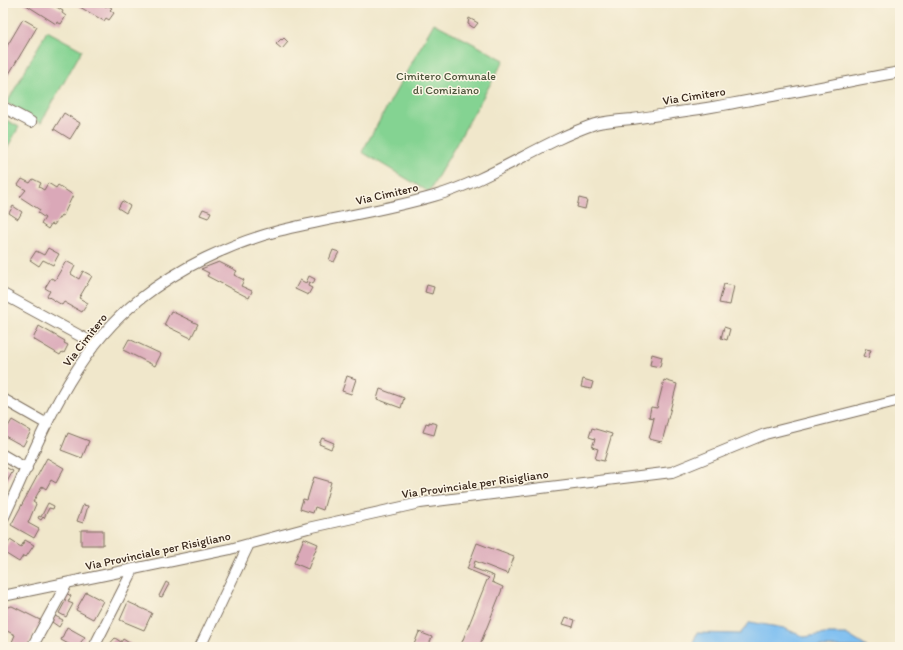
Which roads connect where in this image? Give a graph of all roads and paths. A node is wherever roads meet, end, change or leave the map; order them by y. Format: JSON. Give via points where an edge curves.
{"nodes":[{"id":1,"x":900,"y":72,"type":"edge"},
{"id":2,"x":3,"y":107,"type":"edge"},
{"id":3,"x":31,"y":122,"type":"dead end"},
{"id":4,"x":3,"y":294,"type":"edge"},
{"id":5,"x":95,"y":344,"type":"junction"},
{"id":6,"x":3,"y":399,"type":"edge"},
{"id":7,"x":900,"y":400,"type":"edge"},
{"id":8,"x":47,"y":424,"type":"junction"},
{"id":9,"x":3,"y":455,"type":"edge"},
{"id":10,"x":27,"y":469,"type":"junction"},
{"id":11,"x":3,"y":519,"type":"edge"},
{"id":12,"x":249,"y":544,"type":"junction"},
{"id":13,"x":133,"y":570,"type":"junction"},
{"id":14,"x":66,"y":583,"type":"junction"},
{"id":15,"x":3,"y":596,"type":"edge"},
{"id":16,"x":32,"y":647,"type":"edge"},
{"id":17,"x":94,"y":647,"type":"edge"},
{"id":18,"x":200,"y":647,"type":"edge"}],
"edges":[{"from":1,"to":5,"type":"street","name":"Via Cimitero","via":[[723,105],[598,123],[559,139],[471,183],[439,195],[390,209],[276,232],[225,250],[188,268],[140,299],[110,326]]},
{"from":2,"to":3,"type":"street"},
{"from":4,"to":5,"type":"street"},
{"from":5,"to":8,"type":"street","name":"Via Cimitero","via":[[70,380]]},
{"from":6,"to":8,"type":"street"},
{"from":7,"to":12,"type":"street","name":"Via Provinciale per Risigliano","via":[[766,434],[672,472],[420,503]]},
{"from":8,"to":10,"type":"street","name":"Via Cimitero"},
{"from":9,"to":10,"type":"street"},
{"from":10,"to":11,"type":"street","name":"Via Cimitero"},
{"from":12,"to":13,"type":"street","name":"Via Provinciale per Risigliano"},
{"from":12,"to":18,"type":"street"},
{"from":13,"to":14,"type":"street","name":"Via Provinciale per Risigliano"},
{"from":13,"to":17,"type":"street"},
{"from":14,"to":15,"type":"street","name":"Via Provinciale per Risigliano"},
{"from":14,"to":16,"type":"street"}]}
